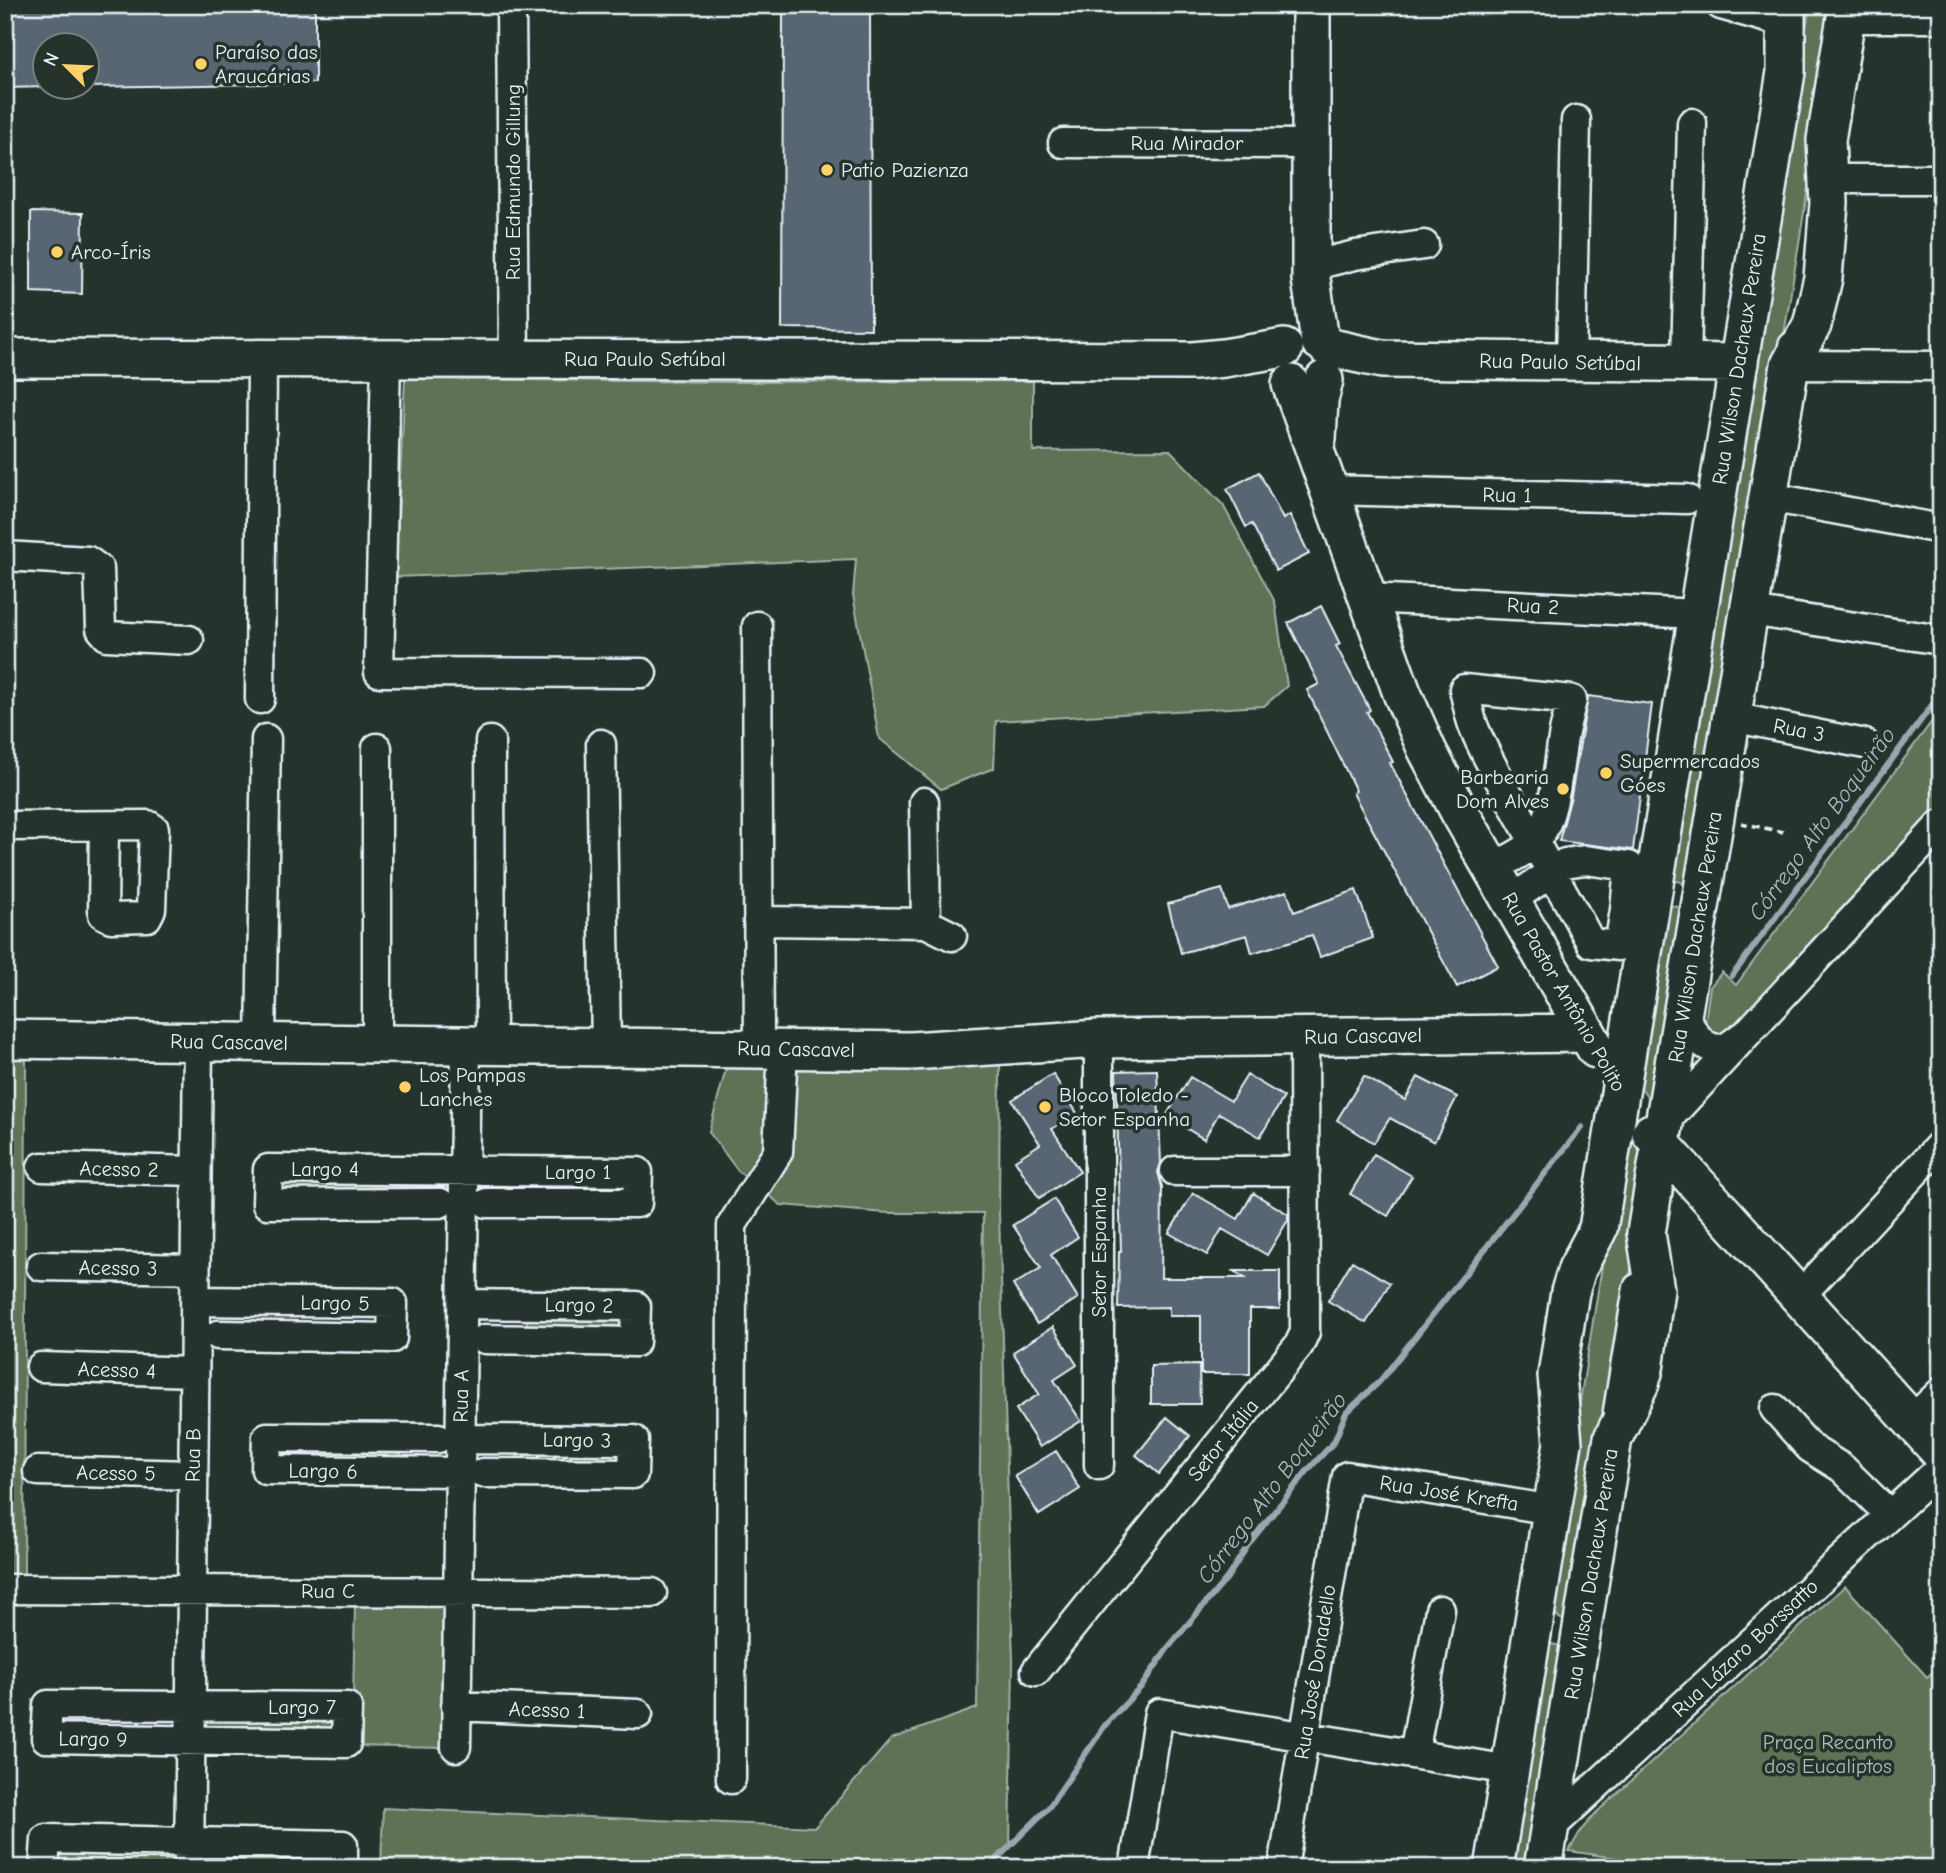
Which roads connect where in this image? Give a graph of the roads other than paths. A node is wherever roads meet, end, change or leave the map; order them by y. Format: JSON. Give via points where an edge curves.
{"nodes":[{"id":1,"x":511,"y":5,"type":"edge"},
{"id":2,"x":1311,"y":5,"type":"edge"},
{"id":3,"x":1721,"y":5,"type":"edge"},
{"id":4,"x":1790,"y":11,"type":"edge"},
{"id":5,"x":1847,"y":12,"type":"edge"},
{"id":6,"x":1941,"y":18,"type":"edge"},
{"id":7,"x":1576,"y":120,"type":"dead end"},
{"id":8,"x":1692,"y":122,"type":"dead end"},
{"id":9,"x":1826,"y":140,"type":"junction"},
{"id":10,"x":1063,"y":143,"type":"dead end"},
{"id":11,"x":1311,"y":144,"type":"junction"},
{"id":12,"x":1829,"y":179,"type":"junction"},
{"id":13,"x":1941,"y":179,"type":"edge"},
{"id":14,"x":1423,"y":245,"type":"dead end"},
{"id":15,"x":1311,"y":272,"type":"junction"},
{"id":16,"x":5,"y":358,"type":"edge"},
{"id":17,"x":262,"y":359,"type":"junction"},
{"id":18,"x":386,"y":359,"type":"junction"},
{"id":19,"x":514,"y":359,"type":"junction"},
{"id":20,"x":1310,"y":359,"type":"junction"},
{"id":21,"x":1571,"y":362,"type":"junction"},
{"id":22,"x":1686,"y":363,"type":"junction"},
{"id":23,"x":1739,"y":363,"type":"junction"},
{"id":24,"x":1790,"y":365,"type":"junction"},
{"id":25,"x":1941,"y":366,"type":"edge"},
{"id":26,"x":1328,"y":490,"type":"junction"},
{"id":27,"x":1769,"y":497,"type":"junction"},
{"id":28,"x":1687,"y":499,"type":"dead end"},
{"id":29,"x":1941,"y":529,"type":"edge"},
{"id":30,"x":5,"y":556,"type":"edge"},
{"id":31,"x":1367,"y":598,"type":"junction"},
{"id":32,"x":1750,"y":611,"type":"junction"},
{"id":33,"x":1698,"y":614,"type":"junction"},
{"id":34,"x":757,"y":626,"type":"dead end"},
{"id":35,"x":190,"y":640,"type":"dead end"},
{"id":36,"x":1941,"y":640,"type":"edge"},
{"id":37,"x":642,"y":673,"type":"dead end"},
{"id":38,"x":260,"y":699,"type":"dead end"},
{"id":39,"x":1732,"y":717,"type":"junction"},
{"id":40,"x":265,"y":739,"type":"dead end"},
{"id":41,"x":491,"y":741,"type":"dead end"},
{"id":42,"x":601,"y":744,"type":"dead end"},
{"id":43,"x":1866,"y":744,"type":"dead end"},
{"id":44,"x":377,"y":748,"type":"dead end"},
{"id":45,"x":924,"y":802,"type":"dead end"},
{"id":46,"x":1941,"y":824,"type":"edge"},
{"id":47,"x":5,"y":826,"type":"edge"},
{"id":48,"x":104,"y":826,"type":"dead end"},
{"id":49,"x":1534,"y":843,"type":"junction"},
{"id":50,"x":1492,"y":868,"type":"junction"},
{"id":51,"x":1511,"y":900,"type":"junction"},
{"id":52,"x":1650,"y":911,"type":"junction"},
{"id":53,"x":1698,"y":919,"type":"junction"},
{"id":54,"x":758,"y":921,"type":"junction"},
{"id":55,"x":926,"y":923,"type":"junction"},
{"id":56,"x":952,"y":936,"type":"dead end"},
{"id":57,"x":1634,"y":1004,"type":"junction"},
{"id":58,"x":1683,"y":1013,"type":"junction"},
{"id":59,"x":1581,"y":1024,"type":"junction"},
{"id":60,"x":1304,"y":1036,"type":"junction"},
{"id":61,"x":1740,"y":1038,"type":"junction"},
{"id":62,"x":5,"y":1039,"type":"edge"},
{"id":63,"x":1099,"y":1039,"type":"junction"},
{"id":64,"x":198,"y":1041,"type":"junction"},
{"id":65,"x":261,"y":1042,"type":"junction"},
{"id":66,"x":377,"y":1044,"type":"junction"},
{"id":67,"x":479,"y":1045,"type":"junction"},
{"id":68,"x":606,"y":1047,"type":"junction"},
{"id":69,"x":771,"y":1049,"type":"junction"},
{"id":70,"x":1620,"y":1092,"type":"junction"},
{"id":71,"x":1663,"y":1134,"type":"junction"},
{"id":72,"x":1941,"y":1144,"type":"edge"},
{"id":73,"x":42,"y":1167,"type":"dead end"},
{"id":74,"x":431,"y":1170,"type":"junction"},
{"id":75,"x":196,"y":1171,"type":"junction"},
{"id":76,"x":464,"y":1171,"type":"junction"},
{"id":77,"x":496,"y":1171,"type":"junction"},
{"id":78,"x":1175,"y":1171,"type":"dead end"},
{"id":79,"x":1305,"y":1171,"type":"junction"},
{"id":80,"x":1704,"y":1194,"type":"junction"},
{"id":81,"x":406,"y":1203,"type":"junction"},
{"id":82,"x":440,"y":1203,"type":"dead end"},
{"id":83,"x":487,"y":1203,"type":"dead end"},
{"id":84,"x":518,"y":1203,"type":"junction"},
{"id":85,"x":1648,"y":1222,"type":"junction"},
{"id":86,"x":41,"y":1266,"type":"dead end"},
{"id":87,"x":195,"y":1269,"type":"junction"},
{"id":88,"x":1799,"y":1297,"type":"junction"},
{"id":89,"x":195,"y":1301,"type":"junction"},
{"id":90,"x":236,"y":1302,"type":"junction"},
{"id":91,"x":463,"y":1304,"type":"junction"},
{"id":92,"x":505,"y":1304,"type":"junction"},
{"id":93,"x":218,"y":1335,"type":"dead end"},
{"id":94,"x":264,"y":1335,"type":"junction"},
{"id":95,"x":485,"y":1339,"type":"dead end"},
{"id":96,"x":530,"y":1340,"type":"junction"},
{"id":97,"x":41,"y":1367,"type":"dead end"},
{"id":98,"x":194,"y":1372,"type":"junction"},
{"id":99,"x":1941,"y":1392,"type":"edge"},
{"id":100,"x":1775,"y":1409,"type":"dead end"},
{"id":101,"x":1911,"y":1421,"type":"junction"},
{"id":102,"x":394,"y":1438,"type":"junction"},
{"id":103,"x":449,"y":1438,"type":"junction"},
{"id":104,"x":495,"y":1439,"type":"junction"},
{"id":105,"x":1941,"y":1453,"type":"edge"},
{"id":106,"x":1099,"y":1465,"type":"dead end"},
{"id":107,"x":1941,"y":1468,"type":"edge"},
{"id":108,"x":38,"y":1471,"type":"dead end"},
{"id":109,"x":430,"y":1472,"type":"junction"},
{"id":110,"x":471,"y":1473,"type":"junction"},
{"id":111,"x":526,"y":1473,"type":"junction"},
{"id":112,"x":193,"y":1475,"type":"junction"},
{"id":113,"x":1347,"y":1476,"type":"joint"},
{"id":114,"x":1552,"y":1510,"type":"junction"},
{"id":115,"x":1890,"y":1515,"type":"junction"},
{"id":116,"x":5,"y":1589,"type":"edge"},
{"id":117,"x":192,"y":1590,"type":"junction"},
{"id":118,"x":458,"y":1592,"type":"junction"},
{"id":119,"x":652,"y":1593,"type":"dead end"},
{"id":120,"x":1440,"y":1610,"type":"dead end"},
{"id":121,"x":1536,"y":1610,"type":"junction"},
{"id":122,"x":1583,"y":1620,"type":"junction"},
{"id":123,"x":1036,"y":1671,"type":"dead end"},
{"id":124,"x":125,"y":1706,"type":"junction"},
{"id":125,"x":191,"y":1706,"type":"junction"},
{"id":126,"x":456,"y":1706,"type":"junction"},
{"id":127,"x":638,"y":1714,"type":"dead end"},
{"id":128,"x":1304,"y":1737,"type":"junction"},
{"id":129,"x":154,"y":1740,"type":"junction"},
{"id":130,"x":190,"y":1741,"type":"junction"},
{"id":131,"x":456,"y":1747,"type":"dead end"},
{"id":132,"x":1414,"y":1754,"type":"junction"},
{"id":133,"x":1510,"y":1770,"type":"junction"},
{"id":134,"x":730,"y":1779,"type":"dead end"},
{"id":135,"x":1549,"y":1829,"type":"junction"},
{"id":136,"x":189,"y":1855,"type":"edge"},
{"id":137,"x":44,"y":1868,"type":"edge"},
{"id":138,"x":343,"y":1868,"type":"edge"},
{"id":139,"x":1134,"y":1868,"type":"edge"},
{"id":140,"x":1283,"y":1868,"type":"edge"},
{"id":141,"x":1494,"y":1868,"type":"edge"},
{"id":142,"x":1543,"y":1868,"type":"edge"}],
"edges":[{"from":1,"to":19,"type":"street","name":"Rua Edmundo Gillung"},
{"from":2,"to":11,"type":"main road","name":"Rua Pastor Antônio Polito"},
{"from":3,"to":4,"type":"street"},
{"from":4,"to":23,"type":"main road","name":"Rua Wilson Dacheux Pereira","via":[[1786,72]]},
{"from":5,"to":6,"type":"street"},
{"from":5,"to":9,"type":"main road","name":"Rua Wilson Dacheux Pereira"},
{"from":7,"to":21,"type":"street"},
{"from":8,"to":22,"type":"street"},
{"from":9,"to":12,"type":"main road","name":"Rua Wilson Dacheux Pereira"},
{"from":9,"to":24,"type":"street"},
{"from":10,"to":11,"type":"street","name":"Rua Mirador"},
{"from":11,"to":15,"type":"main road","name":"Rua Pastor Antônio Polito"},
{"from":12,"to":13,"type":"street"},
{"from":12,"to":24,"type":"main road","name":"Rua Wilson Dacheux Pereira","via":[[1827,250],[1818,305]]},
{"from":14,"to":15,"type":"street","via":[[1355,256]]},
{"from":15,"to":20,"type":"main road","name":"Rua Pastor Antônio Polito"},
{"from":16,"to":17,"type":"main road","name":"Rua Paulo Setúbal"},
{"from":17,"to":18,"type":"main road","name":"Rua Paulo Setúbal"},
{"from":17,"to":38,"type":"street"},
{"from":18,"to":19,"type":"main road","name":"Rua Paulo Setúbal"},
{"from":18,"to":37,"type":"street","via":[[379,672]]},
{"from":19,"to":20,"type":"main road","name":"Rua Paulo Setúbal","via":[[1193,361],[1245,355]]},
{"from":20,"to":21,"type":"main road","name":"Rua Paulo Setúbal"},
{"from":20,"to":26,"type":"main road","name":"Rua Pastor Antônio Polito","via":[[1319,400],[1317,450]]},
{"from":21,"to":22,"type":"main road","name":"Rua Paulo Setúbal"},
{"from":22,"to":23,"type":"main road","name":"Rua Paulo Setúbal"},
{"from":23,"to":33,"type":"main road","name":"Rua Wilson Dacheux Pereira"},
{"from":24,"to":25,"type":"street"},
{"from":24,"to":27,"type":"main road","name":"Rua Wilson Dacheux Pereira"},
{"from":26,"to":28,"type":"street","name":"Rua 1"},
{"from":26,"to":31,"type":"main road","name":"Rua Pastor Antônio Polito"},
{"from":27,"to":29,"type":"street"},
{"from":27,"to":32,"type":"main road","name":"Rua Wilson Dacheux Pereira"},
{"from":30,"to":35,"type":"street","via":[[94,564],[99,569],[101,629],[107,636]]},
{"from":31,"to":33,"type":"street","name":"Rua 2"},
{"from":31,"to":50,"type":"main road","name":"Rua Pastor Antônio Polito","via":[[1427,750]]},
{"from":32,"to":36,"type":"street"},
{"from":32,"to":39,"type":"main road","name":"Rua Wilson Dacheux Pereira"},
{"from":33,"to":52,"type":"main road","name":"Rua Wilson Dacheux Pereira"},
{"from":34,"to":54,"type":"street"},
{"from":39,"to":43,"type":"street","name":"Rua 3"},
{"from":39,"to":53,"type":"main road","name":"Rua Wilson Dacheux Pereira"},
{"from":40,"to":65,"type":"street"},
{"from":41,"to":67,"type":"street","name":"Rua A"},
{"from":42,"to":68,"type":"street"},
{"from":44,"to":66,"type":"street"},
{"from":45,"to":55,"type":"street"},
{"from":46,"to":61,"type":"street"},
{"from":47,"to":48,"type":"street"},
{"from":49,"to":49,"type":"street","via":[[1544,831],[1572,700],[1464,689],[1472,724]]},
{"from":49,"to":50,"type":"street"},
{"from":49,"to":51,"type":"street","via":[[1550,871]]},
{"from":50,"to":51,"type":"main road","name":"Rua Pastor Antônio Polito"},
{"from":51,"to":59,"type":"main road","name":"Rua Pastor Antônio Polito"},
{"from":52,"to":53,"type":"main road","via":[[1657,898],[1679,892],[1694,902]]},
{"from":52,"to":57,"type":"main road","name":"Rua Wilson Dacheux Pereira"},
{"from":53,"to":58,"type":"main road","name":"Rua Wilson Dacheux Pereira"},
{"from":54,"to":55,"type":"street"},
{"from":54,"to":69,"type":"street"},
{"from":55,"to":56,"type":"street"},
{"from":57,"to":59,"type":"main road","name":"Rua Cascavel","via":[[1607,1019]]},
{"from":57,"to":70,"type":"main road","name":"Rua Wilson Dacheux Pereira"},
{"from":58,"to":61,"type":"street","via":[[1706,1046],[1724,1048]]},
{"from":58,"to":71,"type":"main road","name":"Rua Wilson Dacheux Pereira"},
{"from":59,"to":60,"type":"main road","name":"Rua Cascavel"},
{"from":59,"to":70,"type":"main road","name":"Rua Pastor Antônio Polito"},
{"from":60,"to":63,"type":"main road","name":"Rua Cascavel"},
{"from":60,"to":79,"type":"street","name":"Setor Itália"},
{"from":61,"to":71,"type":"street"},
{"from":62,"to":64,"type":"main road","name":"Rua Cascavel"},
{"from":63,"to":69,"type":"main road","name":"Rua Cascavel","via":[[911,1051]]},
{"from":63,"to":106,"type":"street","name":"Setor Espanha"},
{"from":64,"to":65,"type":"main road","name":"Rua Cascavel"},
{"from":64,"to":75,"type":"street","name":"Rua B"},
{"from":65,"to":66,"type":"main road","name":"Rua Cascavel"},
{"from":66,"to":67,"type":"main road","name":"Rua Cascavel"},
{"from":67,"to":68,"type":"main road","name":"Rua Cascavel"},
{"from":67,"to":76,"type":"street","name":"Rua A"},
{"from":68,"to":69,"type":"main road","name":"Rua Cascavel"},
{"from":69,"to":134,"type":"street","via":[[778,1152],[732,1226]]},
{"from":70,"to":71,"type":"main road","name":"Rua Pastor Antônio Polito"},
{"from":70,"to":114,"type":"main road","name":"Rua Wilson Dacheux Pereira","via":[[1598,1229],[1570,1292],[1556,1375],[1563,1443]]},
{"from":71,"to":80,"type":"main road","name":"Rua Pastor Antônio Polito"},
{"from":71,"to":85,"type":"main road","name":"Rua Wilson Dacheux Pereira"},
{"from":72,"to":88,"type":"street"},
{"from":73,"to":75,"type":"street","name":"Acesso 2"},
{"from":74,"to":76,"type":"street","name":"Largo 4"},
{"from":74,"to":81,"type":"street"},
{"from":74,"to":81,"type":"street","name":"Largo 4","via":[[268,1169],[267,1204]]},
{"from":75,"to":87,"type":"street","name":"Rua B"},
{"from":76,"to":77,"type":"street","name":"Largo 1"},
{"from":76,"to":91,"type":"street","name":"Rua A"},
{"from":77,"to":84,"type":"street"},
{"from":77,"to":84,"type":"street","name":"Largo 1","via":[[638,1172],[637,1203]]},
{"from":78,"to":79,"type":"street"},
{"from":79,"to":123,"type":"street","name":"Setor Itália","via":[[1306,1332],[1299,1346]]},
{"from":80,"to":85,"type":"main road","via":[[1675,1194],[1662,1200]]},
{"from":80,"to":88,"type":"main road","name":"Rua Pastor Antônio Polito"},
{"from":81,"to":82,"type":"street","name":"Largo 4"},
{"from":83,"to":84,"type":"street","name":"Largo 1"},
{"from":85,"to":122,"type":"main road","name":"Rua Wilson Dacheux Pereira","via":[[1655,1290],[1644,1369],[1613,1438]]},
{"from":86,"to":87,"type":"street","name":"Acesso 3"},
{"from":87,"to":89,"type":"street","name":"Rua B"},
{"from":88,"to":101,"type":"main road","name":"Rua Pastor Antônio Polito"},
{"from":89,"to":90,"type":"street","name":"Largo 5"},
{"from":89,"to":98,"type":"street","name":"Rua B"},
{"from":90,"to":94,"type":"street"},
{"from":90,"to":94,"type":"street","name":"Largo 5","via":[[393,1303],[393,1338]]},
{"from":91,"to":92,"type":"street","name":"Largo 2"},
{"from":91,"to":103,"type":"street","name":"Rua A"},
{"from":92,"to":96,"type":"street"},
{"from":92,"to":96,"type":"street","name":"Largo 2","via":[[636,1306],[635,1342]]},
{"from":93,"to":94,"type":"street","name":"Largo 5"},
{"from":95,"to":96,"type":"street","name":"Largo 2"},
{"from":97,"to":98,"type":"street","name":"Acesso 4"},
{"from":98,"to":112,"type":"street","name":"Rua B"},
{"from":99,"to":101,"type":"street"},
{"from":100,"to":115,"type":"street","via":[[1810,1448],[1842,1468]]},
{"from":101,"to":105,"type":"main road","name":"Rua Pastor Antônio Polito"},
{"from":102,"to":103,"type":"street","name":"Largo 6"},
{"from":102,"to":109,"type":"street"},
{"from":102,"to":109,"type":"street","name":"Largo 6","via":[[267,1437],[266,1470]]},
{"from":103,"to":104,"type":"street","name":"Largo 3"},
{"from":103,"to":110,"type":"street","name":"Rua A"},
{"from":104,"to":111,"type":"street"},
{"from":104,"to":111,"type":"street","name":"Largo 3","via":[[634,1440],[633,1474]]},
{"from":107,"to":115,"type":"street","name":"Rua Lázaro Borssatto"},
{"from":108,"to":112,"type":"street","name":"Acesso 5"},
{"from":109,"to":110,"type":"street","name":"Largo 6"},
{"from":110,"to":111,"type":"street","name":"Largo 3"},
{"from":110,"to":118,"type":"street","name":"Rua A"},
{"from":112,"to":117,"type":"street","name":"Rua B"},
{"from":113,"to":114,"type":"street","name":"Rua José Krefta"},
{"from":113,"to":128,"type":"street","name":"Rua José Donadello"},
{"from":114,"to":121,"type":"main road","name":"Rua Wilson Dacheux Pereira"},
{"from":115,"to":135,"type":"street","name":"Rua Lázaro Borssatto"},
{"from":116,"to":117,"type":"street","name":"Rua C"},
{"from":117,"to":118,"type":"street","name":"Rua C"},
{"from":117,"to":125,"type":"street","name":"Rua B"},
{"from":118,"to":119,"type":"street","name":"Rua C"},
{"from":118,"to":126,"type":"street","name":"Rua A"},
{"from":120,"to":132,"type":"street"},
{"from":121,"to":122,"type":"main road","via":[[1560,1631],[1574,1630]]},
{"from":121,"to":133,"type":"main road","name":"Rua Wilson Dacheux Pereira"},
{"from":122,"to":135,"type":"main road","name":"Rua Wilson Dacheux Pereira"},
{"from":124,"to":125,"type":"street","name":"Largo 9"},
{"from":124,"to":129,"type":"street"},
{"from":124,"to":129,"type":"street","name":"Largo 9","via":[[48,1705],[47,1738]]},
{"from":125,"to":130,"type":"street","name":"Rua B"},
{"from":125,"to":130,"type":"street","name":"Largo 7","via":[[347,1707],[346,1743]]},
{"from":126,"to":127,"type":"street","name":"Acesso 1"},
{"from":126,"to":131,"type":"street","name":"Rua A"},
{"from":128,"to":132,"type":"street"},
{"from":128,"to":139,"type":"street","via":[[1159,1713]]},
{"from":128,"to":140,"type":"street","name":"Rua José Donadello"},
{"from":129,"to":130,"type":"street","name":"Largo 9"},
{"from":130,"to":136,"type":"street","name":"Rua B"},
{"from":132,"to":133,"type":"street"},
{"from":133,"to":141,"type":"main road","name":"Rua Wilson Dacheux Pereira"},
{"from":135,"to":142,"type":"main road","name":"Rua Wilson Dacheux Pereira"},
{"from":136,"to":137,"type":"street","via":[[46,1839]]},
{"from":136,"to":138,"type":"street","via":[[343,1845]]}]}
